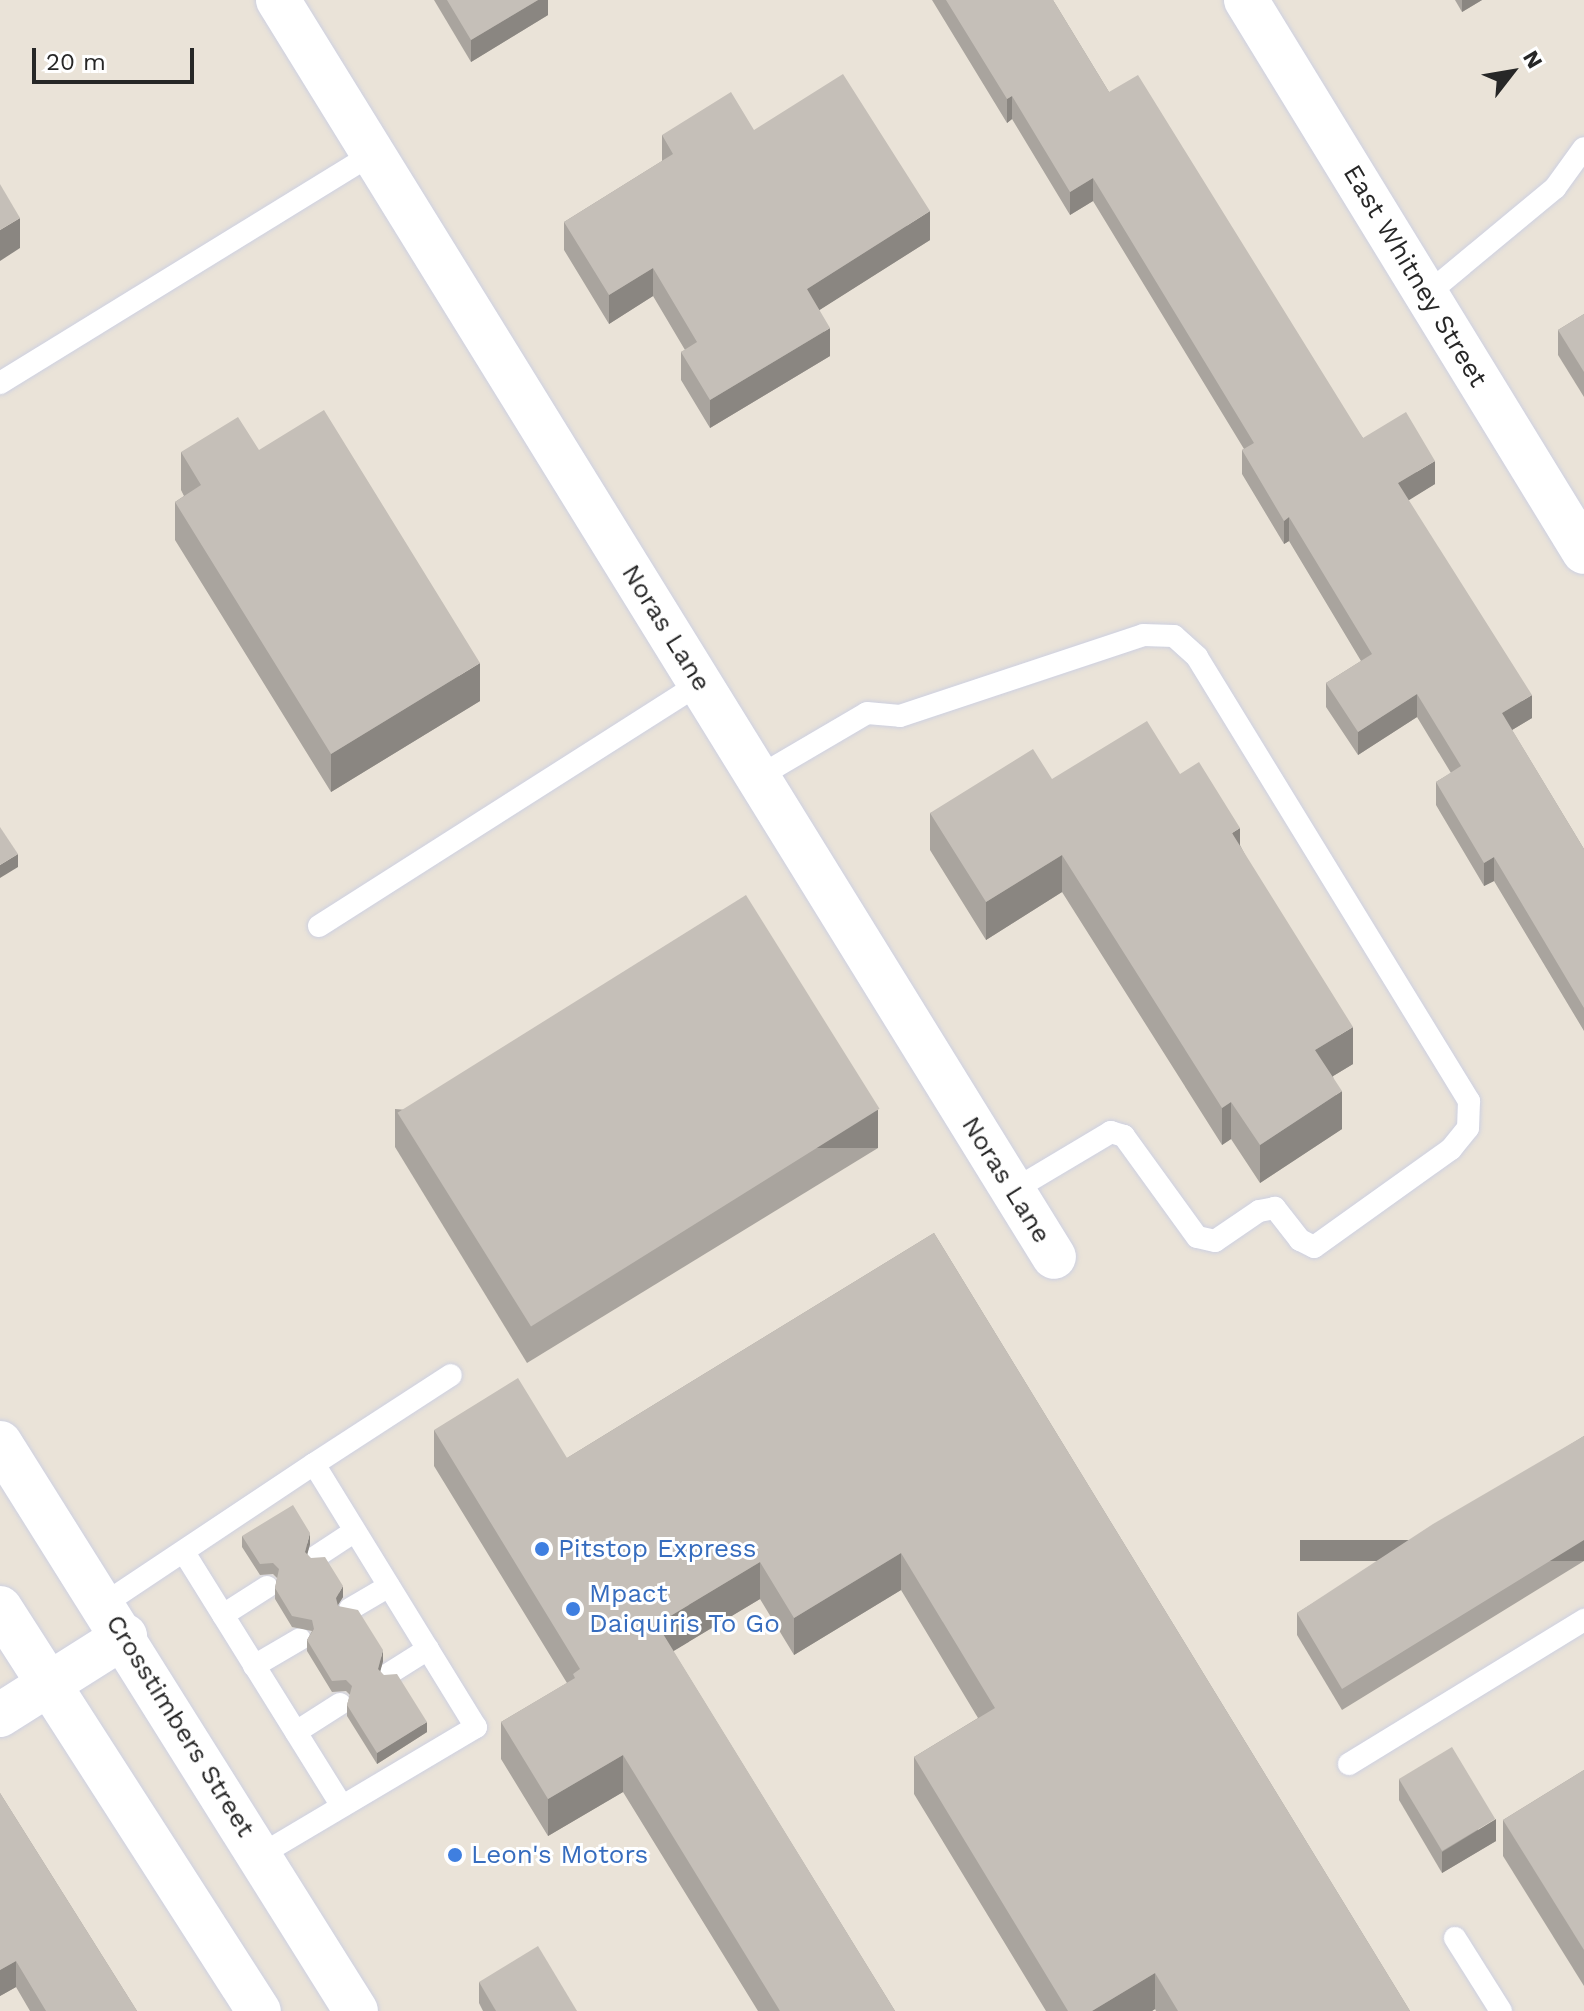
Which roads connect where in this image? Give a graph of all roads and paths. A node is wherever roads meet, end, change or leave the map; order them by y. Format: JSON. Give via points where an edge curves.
{"nodes":[{"id":1,"x":278,"y":0,"type":"edge"},
{"id":2,"x":1246,"y":0,"type":"edge"},
{"id":3,"x":1584,"y":148,"type":"edge"},
{"id":4,"x":372,"y":154,"type":"junction"},
{"id":5,"x":1426,"y":295,"type":"junction"},
{"id":6,"x":0,"y":383,"type":"edge"},
{"id":7,"x":1582,"y":546,"type":"edge"},
{"id":8,"x":700,"y":683,"type":"junction"},
{"id":9,"x":758,"y":777,"type":"junction"},
{"id":10,"x":319,"y":926,"type":"dead end"},
{"id":11,"x":1012,"y":1191,"type":"junction"},
{"id":12,"x":1054,"y":1257,"type":"dead end"},
{"id":13,"x":451,"y":1375,"type":"dead end"},
{"id":14,"x":0,"y":1443,"type":"edge"},
{"id":15,"x":314,"y":1464,"type":"junction"},
{"id":16,"x":355,"y":1531,"type":"junction"},
{"id":17,"x":185,"y":1554,"type":"junction"},
{"id":18,"x":317,"y":1556,"type":"edge"},
{"id":19,"x":389,"y":1586,"type":"junction"},
{"id":20,"x":267,"y":1587,"type":"dead end"},
{"id":21,"x":0,"y":1608,"type":"edge"},
{"id":22,"x":350,"y":1609,"type":"edge"},
{"id":23,"x":223,"y":1615,"type":"junction"},
{"id":24,"x":115,"y":1620,"type":"junction"},
{"id":25,"x":1584,"y":1620,"type":"edge"},
{"id":26,"x":300,"y":1639,"type":"dead end"},
{"id":27,"x":428,"y":1649,"type":"junction"},
{"id":28,"x":254,"y":1666,"type":"junction"},
{"id":29,"x":390,"y":1673,"type":"edge"},
{"id":30,"x":49,"y":1684,"type":"junction"},
{"id":31,"x":340,"y":1704,"type":"dead end"},
{"id":32,"x":0,"y":1715,"type":"edge"},
{"id":33,"x":296,"y":1732,"type":"junction"},
{"id":34,"x":1349,"y":1764,"type":"dead end"},
{"id":35,"x":342,"y":1806,"type":"junction"},
{"id":36,"x":260,"y":1855,"type":"junction"},
{"id":37,"x":1455,"y":1938,"type":"dead end"},
{"id":38,"x":259,"y":2011,"type":"edge"},
{"id":39,"x":356,"y":2011,"type":"edge"},
{"id":40,"x":1501,"y":2011,"type":"edge"}],
"edges":[{"from":1,"to":4,"type":"street","name":"Noras Lane"},
{"from":2,"to":5,"type":"street","name":"East Whitney Street"},
{"from":3,"to":5,"type":"lane","via":[[1555,188]]},
{"from":4,"to":6,"type":"lane"},
{"from":4,"to":8,"type":"street","name":"Noras Lane"},
{"from":5,"to":7,"type":"street","name":"East Whitney Street"},
{"from":8,"to":9,"type":"street","name":"Noras Lane"},
{"from":8,"to":10,"type":"lane"},
{"from":9,"to":11,"type":"street","name":"Noras Lane"},
{"from":9,"to":11,"type":"lane","via":[[867,713],[900,716],[1143,635],[1174,636],[1197,657],[1469,1101],[1468,1128],[1451,1149],[1314,1247],[1300,1240],[1275,1208],[1259,1211],[1215,1241],[1197,1237],[1124,1136],[1111,1132]]},
{"from":11,"to":12,"type":"street","name":"Noras Lane"},
{"from":13,"to":15,"type":"lane"},
{"from":14,"to":24,"type":"street","name":"Crosstimbers Street"},
{"from":15,"to":16,"type":"lane"},
{"from":15,"to":17,"type":"lane"},
{"from":16,"to":18,"type":"lane"},
{"from":16,"to":19,"type":"lane"},
{"from":17,"to":23,"type":"lane"},
{"from":17,"to":24,"type":"lane"},
{"from":19,"to":22,"type":"lane"},
{"from":19,"to":27,"type":"lane"},
{"from":20,"to":23,"type":"lane"},
{"from":21,"to":30,"type":"street"},
{"from":23,"to":28,"type":"lane"},
{"from":24,"to":30,"type":"street"},
{"from":24,"to":36,"type":"street","name":"Crosstimbers Street"},
{"from":25,"to":34,"type":"lane"},
{"from":26,"to":28,"type":"lane"},
{"from":27,"to":29,"type":"lane"},
{"from":27,"to":35,"type":"lane","via":[[476,1727]]},
{"from":28,"to":33,"type":"lane"},
{"from":30,"to":32,"type":"street"},
{"from":30,"to":38,"type":"street"},
{"from":31,"to":33,"type":"lane"},
{"from":33,"to":35,"type":"lane"},
{"from":35,"to":36,"type":"lane"},
{"from":36,"to":39,"type":"street","name":"Crosstimbers Street"},
{"from":37,"to":40,"type":"lane"}]}
